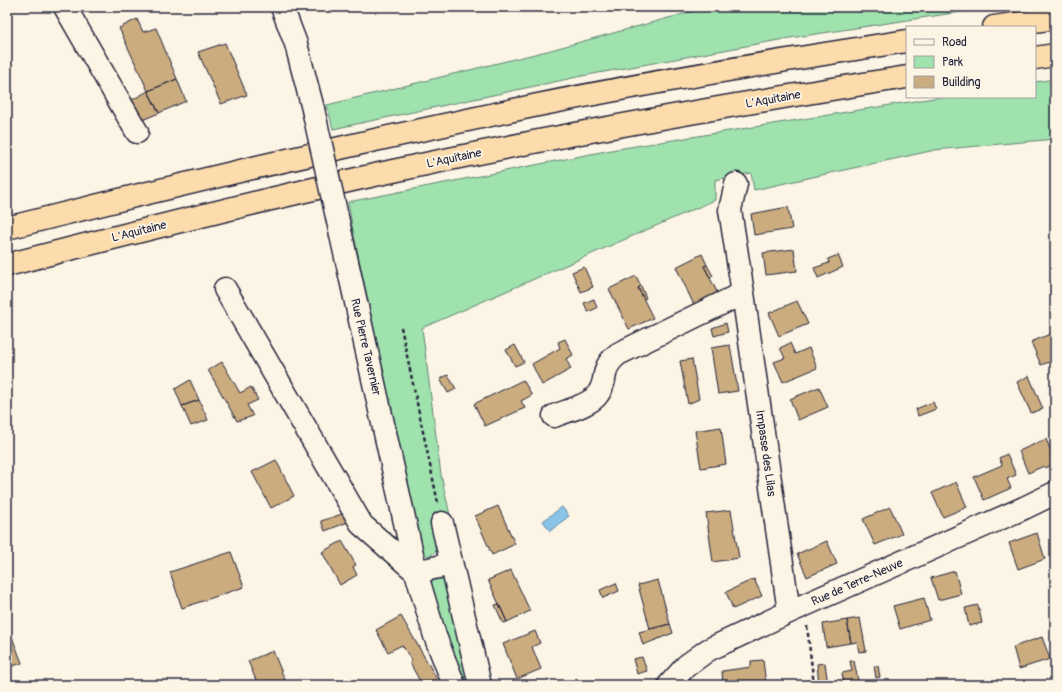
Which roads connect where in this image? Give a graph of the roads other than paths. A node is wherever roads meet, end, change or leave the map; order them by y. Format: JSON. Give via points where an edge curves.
{"nodes":[{"id":1,"x":65,"y":7,"type":"edge"},
{"id":2,"x":282,"y":7,"type":"edge"},
{"id":3,"x":1055,"y":18,"type":"edge"},
{"id":4,"x":1001,"y":26,"type":"edge"},
{"id":5,"x":906,"y":40,"type":"edge"},
{"id":6,"x":1055,"y":55,"type":"edge"},
{"id":7,"x":1036,"y":58,"type":"edge"},
{"id":8,"x":906,"y":77,"type":"edge"},
{"id":9,"x":136,"y":132,"type":"dead end"},
{"id":10,"x":736,"y":184,"type":"dead end"},
{"id":11,"x":7,"y":228,"type":"edge"},
{"id":12,"x":7,"y":265,"type":"edge"},
{"id":13,"x":224,"y":288,"type":"dead end"},
{"id":14,"x":743,"y":293,"type":"junction"},
{"id":15,"x":554,"y":416,"type":"dead end"},
{"id":16,"x":1055,"y":493,"type":"edge"},
{"id":17,"x":442,"y":523,"type":"road end"},
{"id":18,"x":451,"y":564,"type":"junction"},
{"id":19,"x":416,"y":572,"type":"junction"},
{"id":20,"x":795,"y":609,"type":"junction"},
{"id":21,"x":454,"y":685,"type":"edge"},
{"id":22,"x":480,"y":685,"type":"edge"},
{"id":23,"x":669,"y":685,"type":"edge"}],
"edges":[{"from":1,"to":9,"type":"street"},
{"from":2,"to":19,"type":"street","name":"Rue Pierre Tavernier","bridge":true,"via":[[296,44],[313,109]]},
{"from":3,"to":4,"type":"highway"},
{"from":5,"to":11,"type":"highway","via":[[540,105],[263,166]]},
{"from":6,"to":7,"type":"highway"},
{"from":8,"to":12,"type":"highway","name":"L'Aquitaine","via":[[549,139],[393,171],[240,206]]},
{"from":10,"to":14,"type":"street","name":"Impasse des Lilas","via":[[730,210]]},
{"from":13,"to":19,"type":"street","via":[[362,525]]},
{"from":14,"to":15,"type":"street","via":[[618,354],[606,366],[602,385],[595,398]]},
{"from":14,"to":20,"type":"street","name":"Impasse des Lilas"},
{"from":16,"to":20,"type":"street","name":"Rue de Terre-Neuve"},
{"from":17,"to":18,"type":"street"},
{"from":18,"to":19,"type":"street"},
{"from":18,"to":22,"type":"street"},
{"from":19,"to":21,"type":"street","name":"Rue Pierre Tavernier","via":[[435,636]]},
{"from":20,"to":23,"type":"street","name":"Rue de Terre-Neuve","via":[[708,650],[686,666]]}]}
